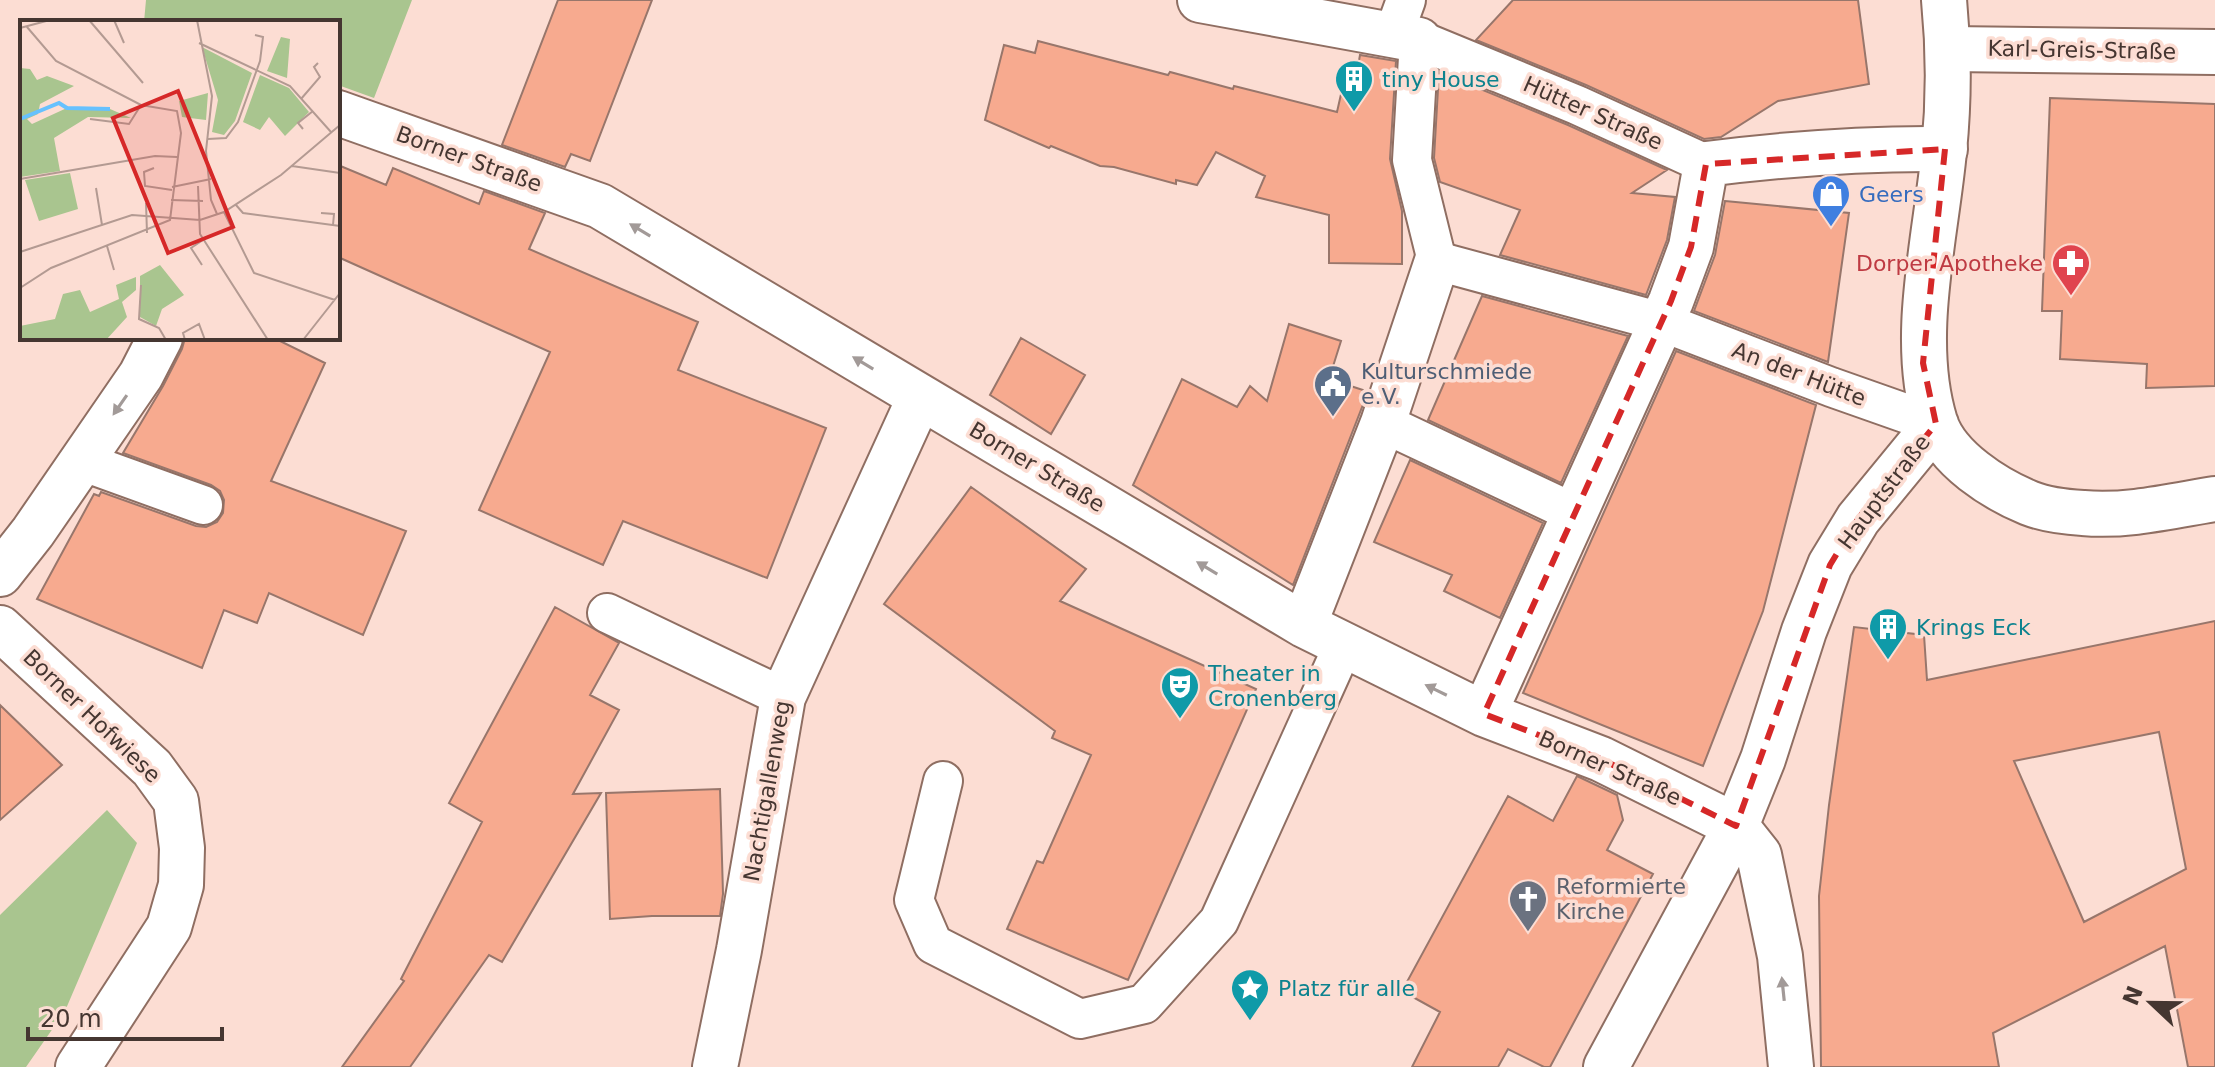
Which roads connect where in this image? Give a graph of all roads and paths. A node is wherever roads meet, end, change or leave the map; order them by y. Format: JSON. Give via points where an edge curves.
{"nodes":[{"id":1,"x":1200,"y":0,"type":"edge"},
{"id":2,"x":1944,"y":0,"type":"edge"},
{"id":3,"x":1406,"y":25,"type":"edge"},
{"id":4,"x":1949,"y":49,"type":"junction"},
{"id":5,"x":2215,"y":52,"type":"edge"},
{"id":6,"x":340,"y":114,"type":"edge"},
{"id":7,"x":1945,"y":149,"type":"junction"},
{"id":8,"x":1706,"y":164,"type":"junction"},
{"id":9,"x":1437,"y":261,"type":"junction"},
{"id":10,"x":1662,"y":322,"type":"junction"},
{"id":11,"x":159,"y":340,"type":"edge"},
{"id":12,"x":920,"y":397,"type":"junction"},
{"id":13,"x":1383,"y":423,"type":"junction"},
{"id":14,"x":1936,"y":424,"type":"junction"},
{"id":15,"x":81,"y":461,"type":"junction"},
{"id":16,"x":2215,"y":499,"type":"edge"},
{"id":17,"x":203,"y":505,"type":"dead end"},
{"id":18,"x":1576,"y":514,"type":"junction"},
{"id":19,"x":0,"y":574,"type":"edge"},
{"id":20,"x":607,"y":613,"type":"dead end"},
{"id":21,"x":1304,"y":625,"type":"junction"},
{"id":22,"x":0,"y":628,"type":"edge"},
{"id":23,"x":1344,"y":644,"type":"junction"},
{"id":24,"x":783,"y":697,"type":"junction"},
{"id":25,"x":1484,"y":714,"type":"junction"},
{"id":26,"x":943,"y":781,"type":"dead end"},
{"id":27,"x":1736,"y":826,"type":"junction"},
{"id":28,"x":78,"y":1067,"type":"edge"},
{"id":29,"x":715,"y":1067,"type":"edge"},
{"id":30,"x":1606,"y":1067,"type":"edge"},
{"id":31,"x":1791,"y":1067,"type":"edge"}],
"edges":[{"from":1,"to":3,"type":"street","name":"Hütter Straße"},
{"from":2,"to":4,"type":"street","name":"Hauptstraße"},
{"from":3,"to":8,"type":"lane","name":"Hütter Straße"},
{"from":3,"to":9,"type":"lane","via":[[1412,160]]},
{"from":4,"to":5,"type":"street","name":"Karl-Greis-Straße"},
{"from":4,"to":7,"type":"street","name":"Hauptstraße"},
{"from":12,"to":6,"type":"street","name":"Borner Straße","one_way":true,"via":[[600,206]]},
{"from":7,"to":8,"type":"street","via":[[1788,154]]},
{"from":7,"to":14,"type":"street","name":"Hauptstraße","via":[[1923,363]]},
{"from":8,"to":10,"type":"street","via":[[1691,247]]},
{"from":9,"to":10,"type":"lane","name":"An der Hütte"},
{"from":9,"to":13,"type":"street"},
{"from":10,"to":14,"type":"lane","name":"An der Hütte"},
{"from":10,"to":18,"type":"street"},
{"from":11,"to":15,"type":"street","one_way":true},
{"from":21,"to":12,"type":"street","name":"Borner Straße","one_way":true},
{"from":12,"to":24,"type":"street","name":"Nachtigallenweg"},
{"from":13,"to":18,"type":"lane"},
{"from":13,"to":21,"type":"street"},
{"from":14,"to":16,"type":"street","via":[[1951,449],[1977,473],[2031,504],[2083,513],[2129,513]]},
{"from":14,"to":27,"type":"street","name":"Hauptstraße","via":[[1858,519],[1830,565]]},
{"from":15,"to":17,"type":"lane"},
{"from":15,"to":19,"type":"street"},
{"from":18,"to":25,"type":"street"},
{"from":20,"to":24,"type":"lane"},
{"from":21,"to":23,"type":"street","name":"Borner Straße"},
{"from":22,"to":28,"type":"street","name":"Borner Hofwiese","via":[[152,768],[176,801],[181,885],[169,927]]},
{"from":25,"to":23,"type":"street","name":"Borner Straße","one_way":true},
{"from":23,"to":26,"type":"lane","via":[[1219,921],[1144,1004],[1080,1019],[933,944],[914,900]]},
{"from":24,"to":29,"type":"street","name":"Nachtigallenweg"},
{"from":25,"to":27,"type":"street","name":"Borner Straße","via":[[1601,759]]},
{"from":27,"to":30,"type":"street","name":"Hauptstraße"},
{"from":31,"to":27,"type":"street","one_way":true,"via":[[1780,956],[1759,855]]}]}
